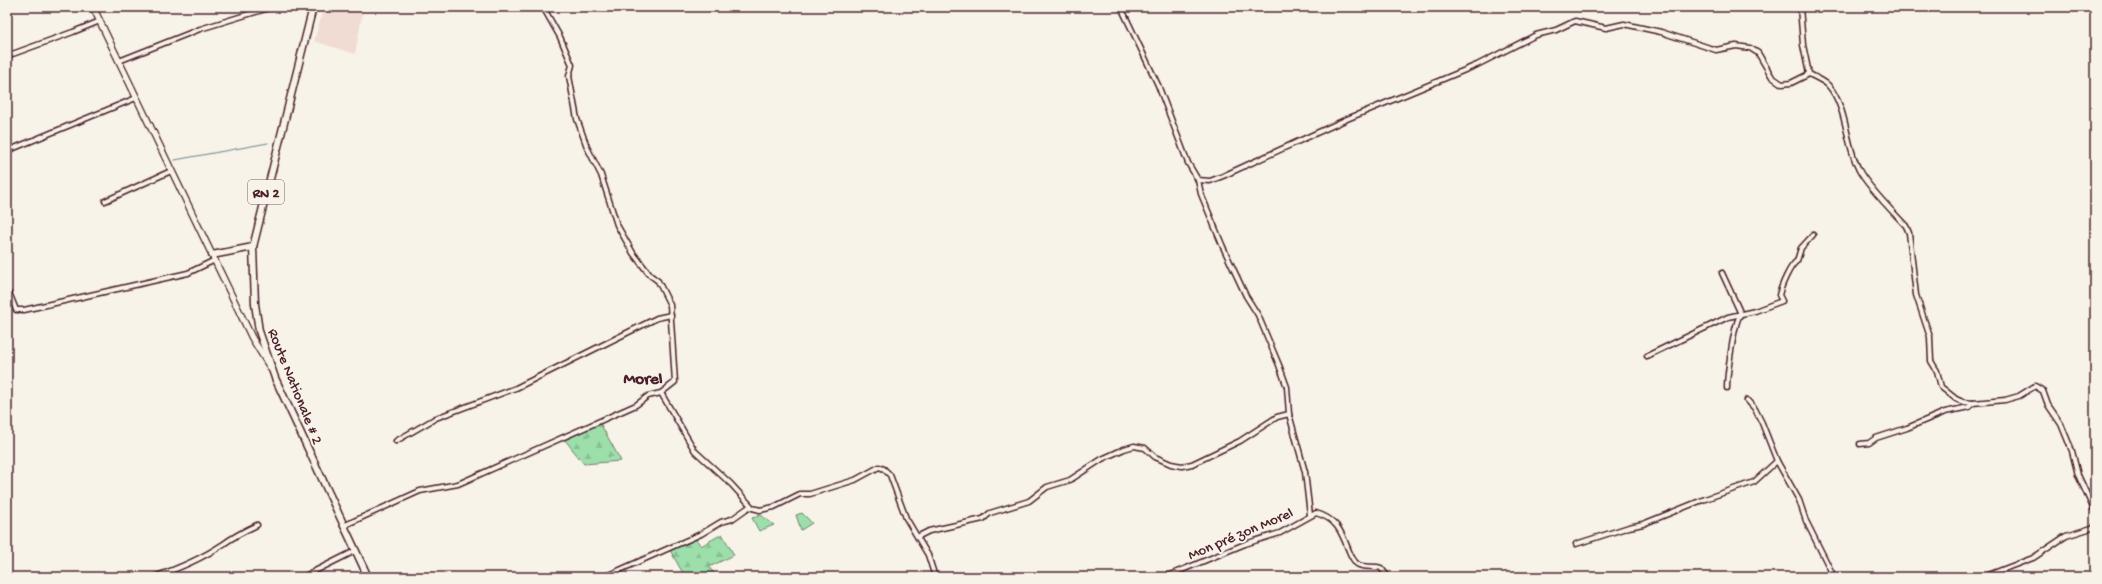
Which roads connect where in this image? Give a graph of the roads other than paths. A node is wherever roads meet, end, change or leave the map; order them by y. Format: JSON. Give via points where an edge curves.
{"nodes":[{"id":1,"x":93,"y":7,"type":"edge"},
{"id":2,"x":281,"y":7,"type":"edge"},
{"id":3,"x":313,"y":7,"type":"edge"},
{"id":4,"x":543,"y":7,"type":"edge"},
{"id":5,"x":1121,"y":7,"type":"edge"},
{"id":6,"x":1800,"y":7,"type":"edge"},
{"id":7,"x":100,"y":21,"type":"junction"},
{"id":8,"x":7,"y":56,"type":"edge"},
{"id":9,"x":119,"y":60,"type":"junction"},
{"id":10,"x":1809,"y":74,"type":"junction"},
{"id":11,"x":136,"y":98,"type":"junction"},
{"id":12,"x":7,"y":151,"type":"edge"},
{"id":13,"x":171,"y":171,"type":"junction"},
{"id":14,"x":1198,"y":180,"type":"junction"},
{"id":15,"x":105,"y":201,"type":"dead end"},
{"id":16,"x":1814,"y":236,"type":"dead end"},
{"id":17,"x":253,"y":247,"type":"junction"},
{"id":18,"x":214,"y":258,"type":"junction"},
{"id":19,"x":1722,"y":273,"type":"dead end"},
{"id":20,"x":7,"y":292,"type":"edge"},
{"id":21,"x":1741,"y":314,"type":"junction"},
{"id":22,"x":671,"y":315,"type":"junction"},
{"id":23,"x":1647,"y":356,"type":"dead end"},
{"id":24,"x":276,"y":378,"type":"junction"},
{"id":25,"x":1727,"y":388,"type":"dead end"},
{"id":26,"x":661,"y":393,"type":"junction"},
{"id":27,"x":1746,"y":400,"type":"dead end"},
{"id":28,"x":1973,"y":403,"type":"junction"},
{"id":29,"x":1289,"y":414,"type":"junction"},
{"id":30,"x":396,"y":441,"type":"dead end"},
{"id":31,"x":1860,"y":444,"type":"dead end"},
{"id":32,"x":1777,"y":461,"type":"junction"},
{"id":33,"x":753,"y":508,"type":"junction"},
{"id":34,"x":2095,"y":512,"type":"edge"},
{"id":35,"x":1310,"y":515,"type":"junction"},
{"id":36,"x":257,"y":525,"type":"dead end"},
{"id":37,"x":343,"y":526,"type":"junction"},
{"id":38,"x":2095,"y":527,"type":"edge"},
{"id":39,"x":919,"y":536,"type":"junction"},
{"id":40,"x":1576,"y":544,"type":"dead end"},
{"id":41,"x":355,"y":551,"type":"junction"},
{"id":42,"x":154,"y":577,"type":"edge"},
{"id":43,"x":303,"y":577,"type":"edge"},
{"id":44,"x":368,"y":577,"type":"edge"},
{"id":45,"x":604,"y":577,"type":"edge"},
{"id":46,"x":935,"y":577,"type":"edge"},
{"id":47,"x":1165,"y":577,"type":"edge"},
{"id":48,"x":1388,"y":577,"type":"edge"},
{"id":49,"x":1834,"y":577,"type":"edge"},
{"id":50,"x":1983,"y":577,"type":"edge"}],
"edges":[{"from":1,"to":7,"type":"main road"},
{"from":2,"to":9,"type":"street","via":[[269,8],[200,29]]},
{"from":3,"to":17,"type":"main road","name":"Route Nationale # 2","number":"RN 2"},
{"from":4,"to":22,"type":"street","via":[[572,65],[569,76],[577,119],[601,176],[617,225],[633,253],[658,281],[670,305]]},
{"from":5,"to":14,"type":"street","via":[[1158,85],[1188,163]]},
{"from":6,"to":10,"type":"street","via":[[1803,45]]},
{"from":7,"to":8,"type":"street"},
{"from":7,"to":9,"type":"main road"},
{"from":9,"to":11,"type":"main road"},
{"from":10,"to":14,"type":"street","via":[[1782,84],[1772,77],[1758,53],[1750,48],[1736,46],[1716,50],[1661,32],[1624,24],[1606,28],[1575,21],[1556,30],[1536,35],[1477,66],[1354,116],[1223,176],[1210,181]]},
{"from":10,"to":28,"type":"street","via":[[1827,84],[1843,116],[1849,149],[1859,172],[1906,226],[1909,233],[1916,295],[1930,337],[1931,361],[1937,371],[1941,387],[1956,399]]},
{"from":11,"to":12,"type":"street"},
{"from":11,"to":13,"type":"main road"},
{"from":13,"to":15,"type":"street"},
{"from":13,"to":18,"type":"main road"},
{"from":14,"to":29,"type":"street","via":[[1201,194],[1223,247],[1246,296],[1258,314],[1279,365],[1287,387]]},
{"from":16,"to":21,"type":"street","via":[[1801,248],[1797,261],[1789,270],[1779,296],[1782,301]]},
{"from":17,"to":18,"type":"main road"},
{"from":17,"to":24,"type":"main road","name":"Route Nationale # 2","number":"RN 2","via":[[252,272],[256,318]]},
{"from":18,"to":20,"type":"street","via":[[188,273],[24,310],[16,310]]},
{"from":18,"to":24,"type":"main road","via":[[252,338]]},
{"from":19,"to":21,"type":"street"},
{"from":21,"to":23,"type":"street","via":[[1728,317]]},
{"from":21,"to":25,"type":"street","via":[[1736,322],[1730,350]]},
{"from":22,"to":26,"type":"street","via":[[675,382]]},
{"from":22,"to":30,"type":"street","via":[[657,318],[516,388],[436,418]]},
{"from":24,"to":37,"type":"main road","name":"Route Nationale # 2","number":"RN 2"},
{"from":26,"to":33,"type":"street","via":[[695,452]]},
{"from":26,"to":37,"type":"street","via":[[648,396],[636,405],[458,484],[420,492]]},
{"from":27,"to":32,"type":"street","via":[[1755,409]]},
{"from":28,"to":31,"type":"street","via":[[1969,407],[1945,412],[1869,443]]},
{"from":28,"to":34,"type":"street","via":[[2005,400],[2019,396],[2035,386],[2043,391],[2048,405],[2061,424],[2078,475]]},
{"from":29,"to":35,"type":"street","via":[[1306,472]]},
{"from":29,"to":39,"type":"street","via":[[1277,417],[1240,441],[1192,464],[1171,464],[1155,457],[1145,448],[1124,448],[1070,480],[1047,487],[1029,501],[990,513],[983,518],[929,531]]},
{"from":32,"to":40,"type":"street","via":[[1754,482],[1643,524]]},
{"from":32,"to":49,"type":"street","via":[[1799,500],[1806,521]]},
{"from":33,"to":39,"type":"street","via":[[760,510],[774,506],[800,494],[810,494],[884,468],[890,475],[906,518]]},
{"from":33,"to":45,"type":"street","via":[[749,507],[732,519],[721,522],[701,534]]},
{"from":35,"to":47,"type":"street","name":"Mon pré zon Morel","via":[[1280,533],[1245,544]]},
{"from":35,"to":48,"type":"street","name":"Mon pré zon Morel","via":[[1316,513],[1334,521],[1353,560],[1363,567],[1381,568]]},
{"from":36,"to":42,"type":"street","via":[[194,560]]},
{"from":37,"to":41,"type":"main road","name":"Route Nationale # 2","number":"RN 2"},
{"from":38,"to":50,"type":"street","via":[[2066,536],[2033,558]]},
{"from":39,"to":46,"type":"street"},
{"from":41,"to":43,"type":"street"},
{"from":41,"to":44,"type":"main road","name":"Route Nationale # 2","number":"RN 2"}]}
